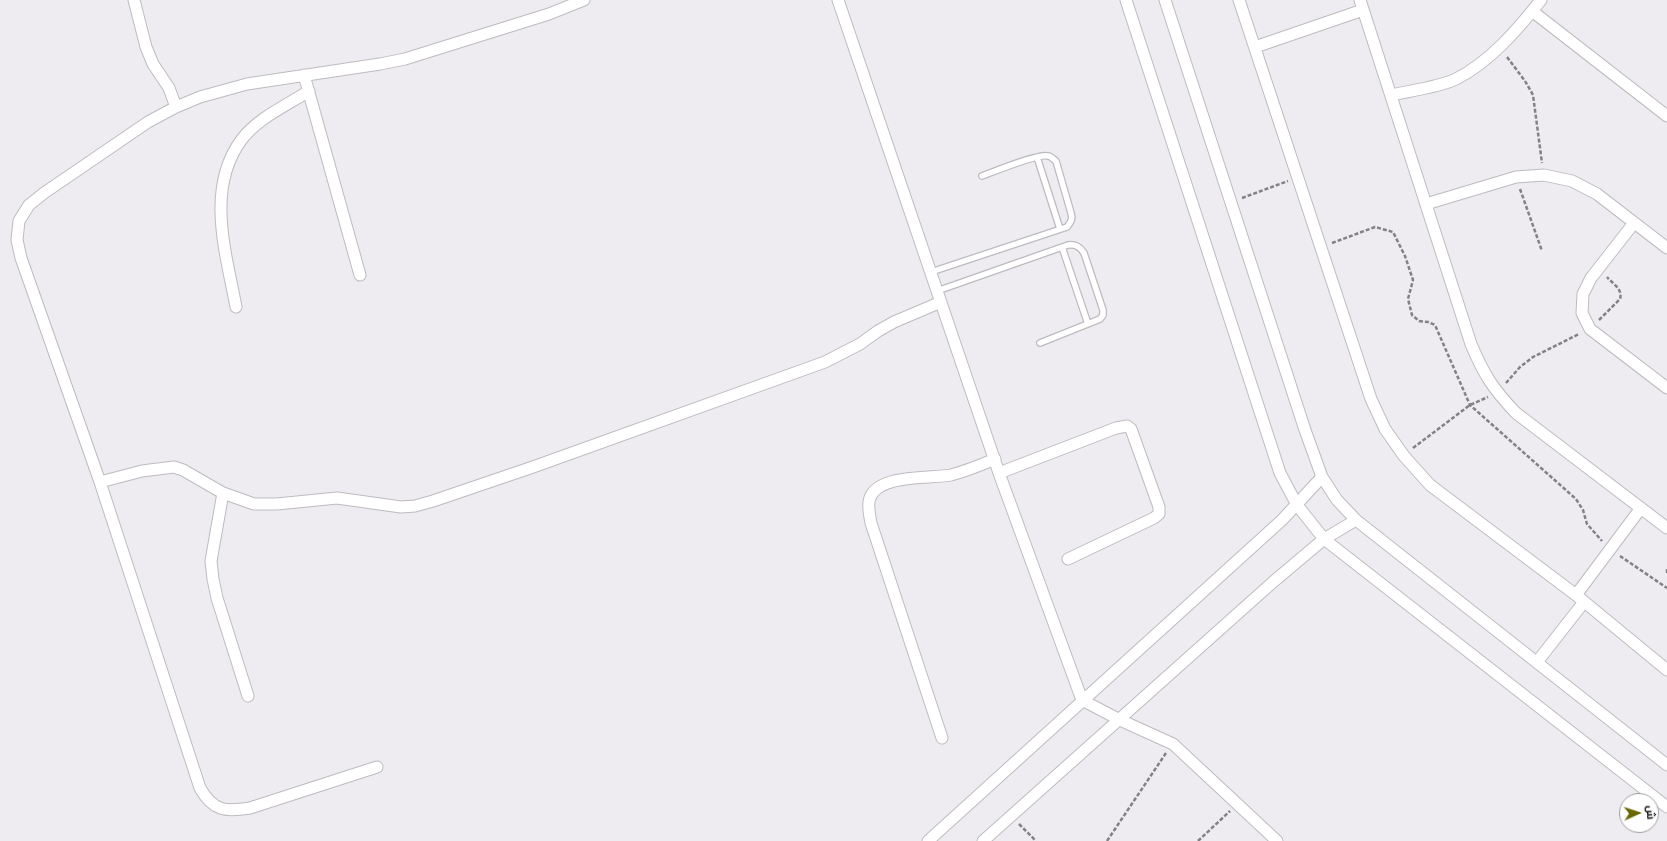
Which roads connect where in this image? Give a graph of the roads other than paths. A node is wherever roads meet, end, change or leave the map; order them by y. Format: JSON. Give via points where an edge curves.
{"nodes":[{"id":1,"x":134,"y":0,"type":"edge"},
{"id":2,"x":584,"y":0,"type":"edge"},
{"id":3,"x":838,"y":0,"type":"edge"},
{"id":4,"x":1126,"y":0,"type":"edge"},
{"id":5,"x":1165,"y":0,"type":"edge"},
{"id":6,"x":1239,"y":0,"type":"edge"},
{"id":7,"x":1541,"y":0,"type":"edge"},
{"id":8,"x":1362,"y":5,"type":"edge"},
{"id":9,"x":1532,"y":11,"type":"junction"},
{"id":10,"x":1255,"y":47,"type":"junction"},
{"id":11,"x":304,"y":76,"type":"junction"},
{"id":12,"x":308,"y":91,"type":"junction"},
{"id":13,"x":1391,"y":95,"type":"junction"},
{"id":14,"x":176,"y":107,"type":"junction"},
{"id":15,"x":1667,"y":116,"type":"edge"},
{"id":16,"x":1037,"y":157,"type":"junction"},
{"id":17,"x":982,"y":176,"type":"dead end"},
{"id":18,"x":1426,"y":204,"type":"junction"},
{"id":19,"x":1634,"y":223,"type":"junction"},
{"id":20,"x":1060,"y":229,"type":"junction"},
{"id":21,"x":1062,"y":247,"type":"junction"},
{"id":22,"x":1667,"y":248,"type":"edge"},
{"id":23,"x":931,"y":272,"type":"junction"},
{"id":24,"x":360,"y":275,"type":"dead end"},
{"id":25,"x":937,"y":291,"type":"junction"},
{"id":26,"x":941,"y":302,"type":"junction"},
{"id":27,"x":236,"y":307,"type":"dead end"},
{"id":28,"x":1088,"y":324,"type":"junction"},
{"id":29,"x":1040,"y":343,"type":"dead end"},
{"id":30,"x":1667,"y":388,"type":"edge"},
{"id":31,"x":995,"y":460,"type":"junction"},
{"id":32,"x":999,"y":473,"type":"junction"},
{"id":33,"x":1322,"y":477,"type":"junction"},
{"id":34,"x":100,"y":482,"type":"junction"},
{"id":35,"x":222,"y":493,"type":"junction"},
{"id":36,"x":1297,"y":505,"type":"junction"},
{"id":37,"x":1641,"y":508,"type":"junction"},
{"id":38,"x":1356,"y":520,"type":"junction"},
{"id":39,"x":1667,"y":528,"type":"edge"},
{"id":40,"x":1324,"y":539,"type":"junction"},
{"id":41,"x":1068,"y":559,"type":"dead end"},
{"id":42,"x":1580,"y":599,"type":"junction"},
{"id":43,"x":1537,"y":662,"type":"junction"},
{"id":44,"x":1667,"y":670,"type":"edge"},
{"id":45,"x":248,"y":696,"type":"dead end"},
{"id":46,"x":1082,"y":700,"type":"junction"},
{"id":47,"x":1120,"y":720,"type":"junction"},
{"id":48,"x":942,"y":738,"type":"dead end"},
{"id":49,"x":1667,"y":765,"type":"edge"},
{"id":50,"x":377,"y":767,"type":"dead end"},
{"id":51,"x":1667,"y":808,"type":"edge"},
{"id":52,"x":928,"y":841,"type":"edge"},
{"id":53,"x":983,"y":841,"type":"edge"},
{"id":54,"x":1277,"y":841,"type":"edge"}],
"edges":[{"from":1,"to":14,"type":"street","via":[[146,47]]},
{"from":2,"to":11,"type":"street","via":[[549,14],[394,62]]},
{"from":3,"to":23,"type":"street"},
{"from":4,"to":36,"type":"street","via":[[1280,473]]},
{"from":5,"to":33,"type":"street"},
{"from":6,"to":10,"type":"street"},
{"from":7,"to":9,"type":"street"},
{"from":8,"to":10,"type":"street"},
{"from":8,"to":13,"type":"street"},
{"from":9,"to":13,"type":"street","via":[[1479,64],[1455,79]]},
{"from":9,"to":15,"type":"street"},
{"from":10,"to":42,"type":"street","via":[[1371,398],[1385,428],[1404,456],[1430,485]]},
{"from":11,"to":12,"type":"street"},
{"from":11,"to":14,"type":"street","via":[[248,84],[200,97]]},
{"from":12,"to":24,"type":"street"},
{"from":12,"to":27,"type":"street","via":[[261,121],[242,138],[227,169],[220,209]]},
{"from":13,"to":18,"type":"street"},
{"from":14,"to":34,"type":"street","via":[[148,122],[44,193],[30,205],[19,220],[17,240],[21,258]]},
{"from":16,"to":17,"type":"lane"},
{"from":16,"to":20,"type":"lane"},
{"from":16,"to":20,"type":"lane","via":[[1047,155],[1056,161],[1072,216],[1067,227]]},
{"from":18,"to":19,"type":"street","via":[[1516,177],[1544,175],[1572,181],[1597,194]]},
{"from":18,"to":37,"type":"street","via":[[1471,344],[1482,369],[1497,393],[1516,413]]},
{"from":19,"to":22,"type":"street"},
{"from":19,"to":30,"type":"street","via":[[1591,278],[1583,294],[1582,313],[1590,329]]},
{"from":20,"to":23,"type":"lane"},
{"from":21,"to":25,"type":"lane"},
{"from":21,"to":28,"type":"lane"},
{"from":21,"to":28,"type":"lane","via":[[1072,244],[1080,247],[1101,303],[1103,315],[1100,320]]},
{"from":23,"to":25,"type":"street"},
{"from":25,"to":26,"type":"street"},
{"from":26,"to":31,"type":"street"},
{"from":26,"to":35,"type":"street","via":[[894,322],[825,362],[421,505],[401,508],[337,498],[254,504]]},
{"from":28,"to":29,"type":"lane"},
{"from":31,"to":32,"type":"street"},
{"from":31,"to":48,"type":"street","via":[[951,475],[917,477],[886,484],[877,488],[869,501],[873,530]]},
{"from":32,"to":41,"type":"street","via":[[1116,428],[1126,426],[1131,429],[1159,507],[1159,514]]},
{"from":32,"to":46,"type":"street"},
{"from":33,"to":36,"type":"street"},
{"from":33,"to":38,"type":"street","via":[[1337,500]]},
{"from":34,"to":35,"type":"street","via":[[142,471],[174,467]]},
{"from":34,"to":50,"type":"street","via":[[197,780],[207,800],[226,810],[250,808]]},
{"from":35,"to":45,"type":"street","via":[[211,561],[213,579]]},
{"from":36,"to":40,"type":"street"},
{"from":36,"to":46,"type":"street"},
{"from":37,"to":39,"type":"street"},
{"from":37,"to":42,"type":"street","via":[[1610,549]]},
{"from":38,"to":40,"type":"street"},
{"from":38,"to":43,"type":"street"},
{"from":40,"to":47,"type":"street","via":[[1217,631]]},
{"from":40,"to":51,"type":"street"},
{"from":42,"to":43,"type":"street"},
{"from":42,"to":44,"type":"street"},
{"from":43,"to":49,"type":"street"},
{"from":46,"to":47,"type":"street"},
{"from":46,"to":52,"type":"street"},
{"from":47,"to":53,"type":"street"},
{"from":47,"to":54,"type":"street","via":[[1173,744]]}]}
